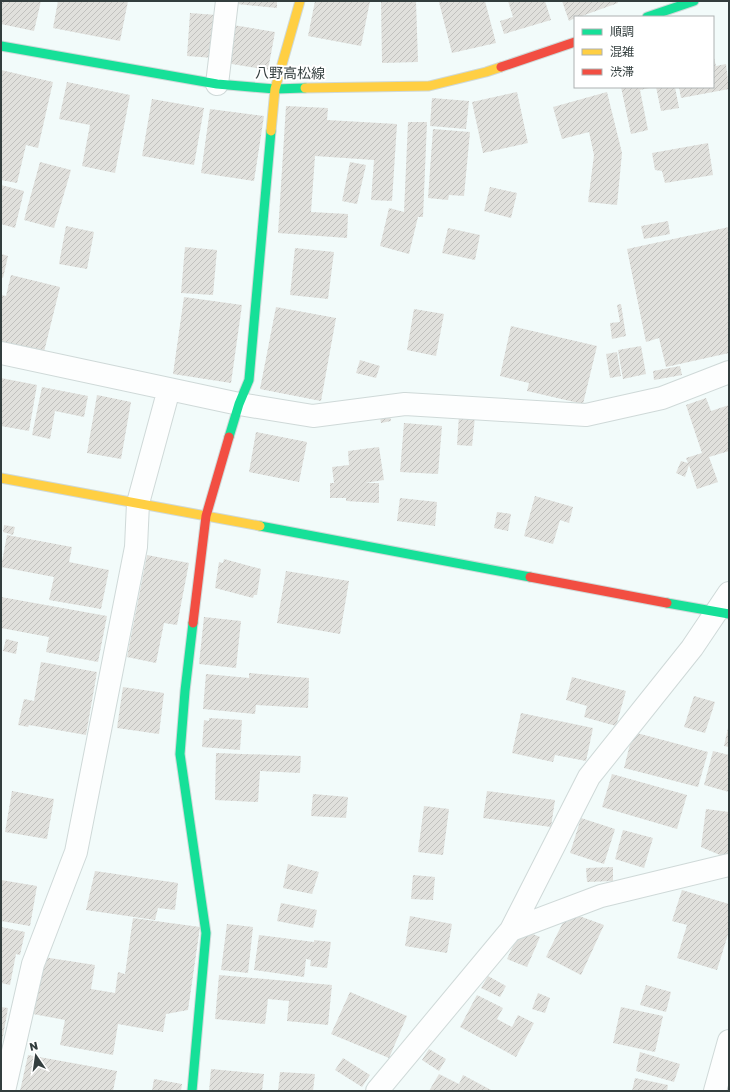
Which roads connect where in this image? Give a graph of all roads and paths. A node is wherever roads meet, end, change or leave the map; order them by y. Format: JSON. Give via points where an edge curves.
{"nodes":[{"id":1,"x":227,"y":1,"type":"edge"},
{"id":2,"x":300,"y":1,"type":"edge"},
{"id":3,"x":687,"y":2,"type":"edge"},
{"id":4,"x":650,"y":16,"type":"edge"},
{"id":5,"x":574,"y":42,"type":"edge"},
{"id":6,"x":1,"y":46,"type":"edge"},
{"id":7,"x":217,"y":84,"type":"junction"},
{"id":8,"x":275,"y":89,"type":"junction"},
{"id":9,"x":1,"y":353,"type":"edge"},
{"id":10,"x":729,"y":372,"type":"edge"},
{"id":11,"x":169,"y":389,"type":"junction"},
{"id":12,"x":239,"y":404,"type":"junction"},
{"id":13,"x":1,"y":478,"type":"edge"},
{"id":14,"x":138,"y":503,"type":"junction"},
{"id":15,"x":206,"y":516,"type":"junction"},
{"id":16,"x":729,"y":594,"type":"edge"},
{"id":17,"x":723,"y":613,"type":"edge"},
{"id":18,"x":729,"y":865,"type":"edge"},
{"id":19,"x":511,"y":930,"type":"junction"},
{"id":20,"x":729,"y":1041,"type":"edge"},
{"id":21,"x":4,"y":1091,"type":"edge"},
{"id":22,"x":192,"y":1091,"type":"edge"},
{"id":23,"x":377,"y":1091,"type":"edge"},
{"id":24,"x":715,"y":1091,"type":"edge"}],
"edges":[{"from":1,"to":7,"type":"street"},
{"from":2,"to":8,"type":"street"},
{"from":3,"to":4,"type":"street"},
{"from":5,"to":8,"type":"street","name":"八野高松線","via":[[486,72],[430,86]]},
{"from":6,"to":7,"type":"street","name":"八野高松線"},
{"from":7,"to":8,"type":"street","name":"八野高松線"},
{"from":8,"to":12,"type":"street","via":[[248,380]]},
{"from":9,"to":11,"type":"street"},
{"from":10,"to":12,"type":"street","via":[[662,398],[586,415],[405,404],[313,416]]},
{"from":11,"to":12,"type":"street"},
{"from":11,"to":14,"type":"street"},
{"from":12,"to":15,"type":"street"},
{"from":13,"to":14,"type":"street"},
{"from":14,"to":15,"type":"street"},
{"from":14,"to":21,"type":"street","via":[[136,547],[76,852],[33,964]]},
{"from":15,"to":17,"type":"street"},
{"from":15,"to":22,"type":"street","via":[[180,754],[206,933]]},
{"from":16,"to":17,"type":"street"},
{"from":17,"to":19,"type":"street","via":[[692,648],[590,777]]},
{"from":18,"to":19,"type":"street","via":[[601,896]]},
{"from":19,"to":23,"type":"street"},
{"from":20,"to":24,"type":"street"}]}
